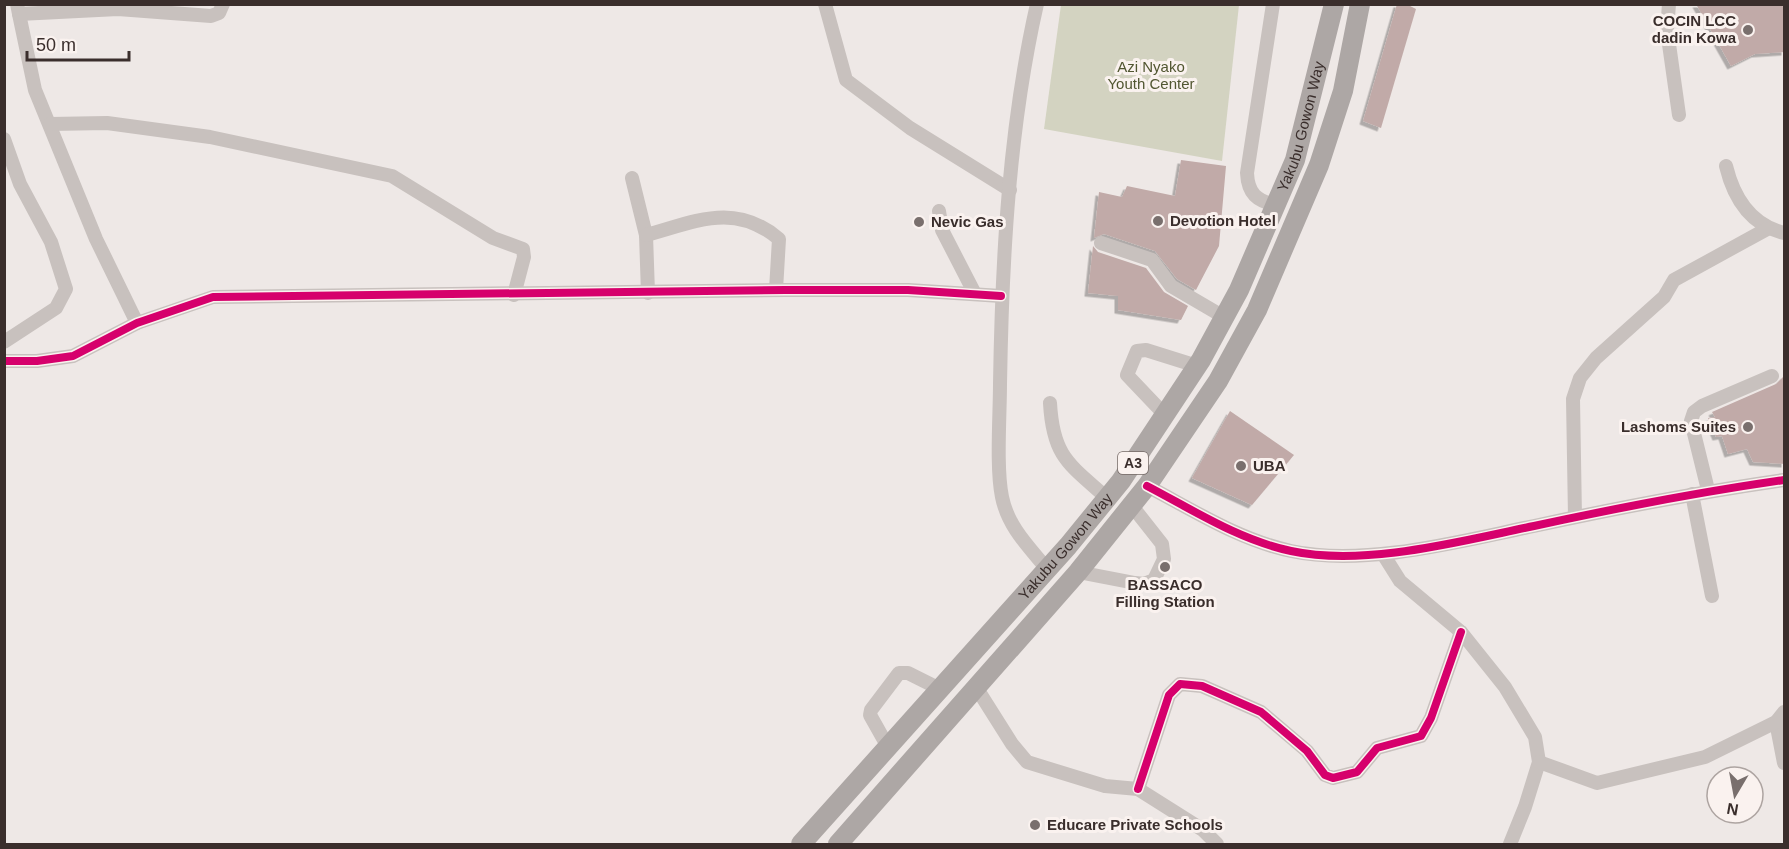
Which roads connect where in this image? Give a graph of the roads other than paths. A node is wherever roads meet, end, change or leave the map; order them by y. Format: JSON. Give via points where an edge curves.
{"nodes":[{"id":1,"x":223,"y":4,"type":"edge"},
{"id":2,"x":825,"y":4,"type":"edge"},
{"id":3,"x":1037,"y":4,"type":"edge"},
{"id":4,"x":1273,"y":4,"type":"edge"},
{"id":5,"x":1334,"y":4,"type":"edge"},
{"id":6,"x":1360,"y":4,"type":"edge"},
{"id":7,"x":1669,"y":4,"type":"edge"},
{"id":8,"x":18,"y":9,"type":"edge"},
{"id":9,"x":1679,"y":115,"type":"dead end"},
{"id":10,"x":50,"y":124,"type":"junction"},
{"id":11,"x":4,"y":139,"type":"edge"},
{"id":12,"x":1726,"y":166,"type":"dead end"},
{"id":13,"x":632,"y":178,"type":"dead end"},
{"id":14,"x":1284,"y":186,"type":"junction"},
{"id":15,"x":1010,"y":190,"type":"junction"},
{"id":16,"x":1306,"y":197,"type":"junction"},
{"id":17,"x":1276,"y":205,"type":"junction"},
{"id":18,"x":939,"y":212,"type":"dead end"},
{"id":19,"x":1767,"y":229,"type":"junction"},
{"id":20,"x":1785,"y":233,"type":"edge"},
{"id":21,"x":646,"y":235,"type":"junction"},
{"id":22,"x":1101,"y":243,"type":"dead end"},
{"id":23,"x":776,"y":290,"type":"junction"},
{"id":24,"x":648,"y":292,"type":"junction"},
{"id":25,"x":975,"y":294,"type":"junction"},
{"id":26,"x":514,"y":295,"type":"junction"},
{"id":27,"x":1001,"y":296,"type":"junction"},
{"id":28,"x":1224,"y":317,"type":"junction"},
{"id":29,"x":137,"y":323,"type":"junction"},
{"id":30,"x":4,"y":342,"type":"edge"},
{"id":31,"x":4,"y":361,"type":"edge"},
{"id":32,"x":1197,"y":366,"type":"junction"},
{"id":33,"x":1772,"y":376,"type":"dead end"},
{"id":34,"x":1050,"y":403,"type":"dead end"},
{"id":35,"x":1166,"y":416,"type":"junction"},
{"id":36,"x":1785,"y":480,"type":"edge"},
{"id":37,"x":1147,"y":486,"type":"junction"},
{"id":38,"x":1708,"y":490,"type":"junction"},
{"id":39,"x":1692,"y":494,"type":"junction"},
{"id":40,"x":1107,"y":498,"type":"junction"},
{"id":41,"x":1132,"y":506,"type":"junction"},
{"id":42,"x":1575,"y":517,"type":"junction"},
{"id":43,"x":1383,"y":554,"type":"junction"},
{"id":44,"x":1047,"y":569,"type":"junction"},
{"id":45,"x":1078,"y":572,"type":"junction"},
{"id":46,"x":1712,"y":596,"type":"dead end"},
{"id":47,"x":1461,"y":632,"type":"junction"},
{"id":48,"x":976,"y":687,"type":"junction"},
{"id":49,"x":940,"y":689,"type":"junction"},
{"id":50,"x":1780,"y":717,"type":"edge"},
{"id":51,"x":888,"y":747,"type":"junction"},
{"id":52,"x":1539,"y":762,"type":"junction"},
{"id":53,"x":1785,"y":763,"type":"edge"},
{"id":54,"x":1138,"y":789,"type":"junction"},
{"id":55,"x":801,"y":844,"type":"edge"},
{"id":56,"x":837,"y":844,"type":"edge"},
{"id":57,"x":1217,"y":844,"type":"edge"},
{"id":58,"x":1510,"y":844,"type":"edge"}],
"edges":[{"from":1,"to":8,"type":"street","via":[[219,13],[211,16],[118,9]]},
{"from":2,"to":15,"type":"street","via":[[846,80],[910,128]]},
{"from":3,"to":15,"type":"street","via":[[1026,54]]},
{"from":4,"to":17,"type":"street","via":[[1247,187],[1262,202]]},
{"from":5,"to":14,"type":"highway","name":"Yakubu Gowon Way","number":"A3","via":[[1296,160]]},
{"from":6,"to":16,"type":"highway","name":"Yakubu Gowon Way","number":"A3","via":[[1343,91]]},
{"from":7,"to":9,"type":"street","via":[[1667,30]]},
{"from":8,"to":10,"type":"street","via":[[35,90]]},
{"from":10,"to":26,"type":"street","via":[[108,123],[210,137],[392,176],[493,238],[523,249]]},
{"from":10,"to":29,"type":"street","via":[[96,239]]},
{"from":11,"to":30,"type":"street","via":[[20,184],[51,242],[66,289],[56,308]]},
{"from":12,"to":19,"type":"street","via":[[1746,211]]},
{"from":13,"to":21,"type":"street"},
{"from":14,"to":16,"type":"highway"},
{"from":14,"to":17,"type":"highway","name":"Yakubu Gowon Way","number":"A3"},
{"from":15,"to":27,"type":"street"},
{"from":16,"to":37,"type":"highway","name":"Yakubu Gowon Way","number":"A3","via":[[1257,310],[1218,381]]},
{"from":17,"to":28,"type":"highway","name":"Yakubu Gowon Way","number":"A3"},
{"from":18,"to":25,"type":"street","via":[[942,230]]},
{"from":19,"to":20,"type":"street"},
{"from":19,"to":42,"type":"street","via":[[1674,280],[1664,297],[1596,358],[1580,378],[1573,399]]},
{"from":21,"to":23,"type":"street","via":[[719,215],[739,218],[779,239]]},
{"from":21,"to":24,"type":"street"},
{"from":22,"to":28,"type":"street","via":[[1152,260],[1171,286]]},
{"from":23,"to":24,"type":"street"},
{"from":23,"to":25,"type":"street"},
{"from":24,"to":26,"type":"street"},
{"from":25,"to":27,"type":"street"},
{"from":26,"to":29,"type":"street","via":[[213,297]]},
{"from":27,"to":44,"type":"street","via":[[1002,496],[1011,524]]},
{"from":28,"to":32,"type":"highway","name":"Yakubu Gowon Way","number":"A3"},
{"from":29,"to":31,"type":"street","via":[[73,356]]},
{"from":32,"to":35,"type":"highway","name":"Yakubu Gowon Way","number":"A3"},
{"from":32,"to":35,"type":"street","via":[[1146,350],[1137,351],[1127,375]]},
{"from":33,"to":38,"type":"street","via":[[1694,412],[1691,421]]},
{"from":34,"to":40,"type":"street","via":[[1052,431],[1066,462]]},
{"from":35,"to":40,"type":"highway","name":"Yakubu Gowon Way","number":"A3"},
{"from":36,"to":38,"type":"street"},
{"from":37,"to":41,"type":"highway","name":"Yakubu Gowon Way","number":"A3"},
{"from":37,"to":43,"type":"street","via":[[1269,546],[1318,555]]},
{"from":38,"to":39,"type":"street"},
{"from":39,"to":42,"type":"street"},
{"from":39,"to":46,"type":"street"},
{"from":40,"to":44,"type":"highway","name":"Yakubu Gowon Way","number":"A3"},
{"from":41,"to":45,"type":"highway","name":"Yakubu Gowon Way","number":"A3"},
{"from":41,"to":45,"type":"street","via":[[1162,544],[1164,559],[1154,580],[1144,584]]},
{"from":42,"to":43,"type":"street"},
{"from":43,"to":47,"type":"street","via":[[1400,581]]},
{"from":44,"to":49,"type":"highway","name":"Yakubu Gowon Way","number":"A3"},
{"from":45,"to":48,"type":"highway","name":"Yakubu Gowon Way","number":"A3"},
{"from":47,"to":52,"type":"street","via":[[1505,687],[1535,737]]},
{"from":47,"to":54,"type":"street","via":[[1421,736],[1377,748],[1357,772],[1333,778],[1325,775],[1307,752],[1261,712],[1202,686],[1180,684],[1169,694]]},
{"from":48,"to":54,"type":"street","via":[[1027,762],[1105,786]]},
{"from":48,"to":56,"type":"highway","name":"Yakubu Gowon Way","number":"A3"},
{"from":49,"to":51,"type":"highway","name":"Yakubu Gowon Way","number":"A3"},
{"from":49,"to":51,"type":"street","via":[[908,673],[899,673],[870,716]]},
{"from":50,"to":52,"type":"street","via":[[1705,757],[1597,783]]},
{"from":50,"to":53,"type":"street"},
{"from":51,"to":55,"type":"highway","name":"Yakubu Gowon Way","number":"A3"},
{"from":52,"to":58,"type":"street"},
{"from":54,"to":57,"type":"street","via":[[1203,830]]}]}
